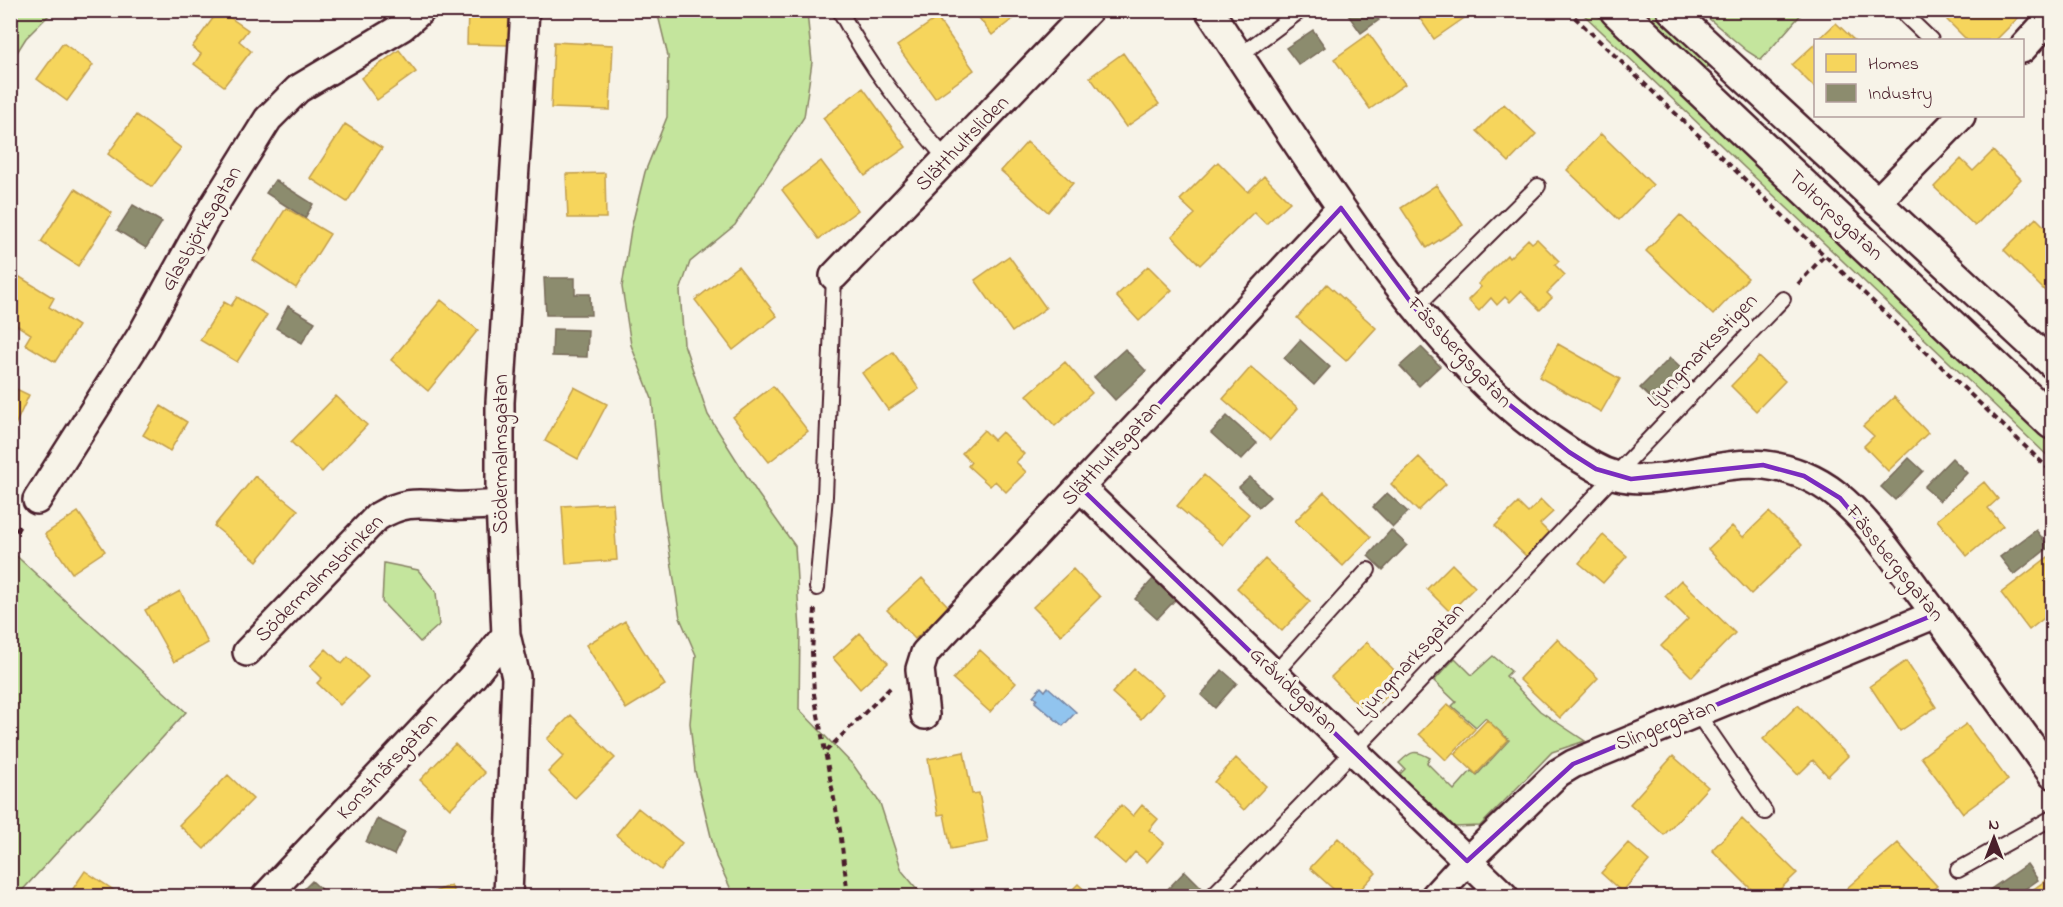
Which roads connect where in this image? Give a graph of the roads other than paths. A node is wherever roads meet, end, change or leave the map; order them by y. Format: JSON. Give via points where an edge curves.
{"nodes":[{"id":1,"x":421,"y":10,"type":"edge"},
{"id":2,"x":525,"y":10,"type":"edge"},
{"id":3,"x":1089,"y":10,"type":"edge"},
{"id":4,"x":1209,"y":10,"type":"edge"},
{"id":5,"x":1301,"y":10,"type":"edge"},
{"id":6,"x":1617,"y":10,"type":"edge"},
{"id":7,"x":1671,"y":10,"type":"edge"},
{"id":8,"x":840,"y":11,"type":"edge"},
{"id":9,"x":1907,"y":17,"type":"dead end"},
{"id":10,"x":2050,"y":18,"type":"dead end"},
{"id":11,"x":1930,"y":39,"type":"edge"},
{"id":12,"x":2024,"y":47,"type":"edge"},
{"id":13,"x":1239,"y":56,"type":"junction"},
{"id":14,"x":1960,"y":117,"type":"edge"},
{"id":15,"x":948,"y":161,"type":"junction"},
{"id":16,"x":1538,"y":186,"type":"dead end"},
{"id":17,"x":1877,"y":202,"type":"junction"},
{"id":18,"x":1341,"y":208,"type":"junction"},
{"id":19,"x":834,"y":276,"type":"joint"},
{"id":20,"x":1783,"y":299,"type":"road end"},
{"id":21,"x":1415,"y":308,"type":"junction"},
{"id":22,"x":2052,"y":364,"type":"edge"},
{"id":23,"x":2052,"y":422,"type":"edge"},
{"id":24,"x":1613,"y":475,"type":"junction"},
{"id":25,"x":1081,"y":488,"type":"junction"},
{"id":26,"x":37,"y":501,"type":"dead end"},
{"id":27,"x":500,"y":504,"type":"junction"},
{"id":28,"x":1368,"y":570,"type":"dead end"},
{"id":29,"x":817,"y":588,"type":"road end"},
{"id":30,"x":1935,"y":614,"type":"junction"},
{"id":31,"x":506,"y":634,"type":"junction"},
{"id":32,"x":247,"y":652,"type":"dead end"},
{"id":33,"x":1275,"y":673,"type":"junction"},
{"id":34,"x":1697,"y":713,"type":"junction"},
{"id":35,"x":925,"y":715,"type":"dead end"},
{"id":36,"x":1356,"y":751,"type":"junction"},
{"id":37,"x":2052,"y":774,"type":"edge"},
{"id":38,"x":1765,"y":812,"type":"dead end"},
{"id":39,"x":2052,"y":818,"type":"edge"},
{"id":40,"x":1467,"y":861,"type":"junction"},
{"id":41,"x":1958,"y":870,"type":"dead end"},
{"id":42,"x":266,"y":897,"type":"edge"},
{"id":43,"x":508,"y":897,"type":"edge"},
{"id":44,"x":1212,"y":897,"type":"edge"},
{"id":45,"x":1436,"y":897,"type":"edge"},
{"id":46,"x":1504,"y":897,"type":"edge"}],
"edges":[{"from":1,"to":26,"type":"street","name":"Glasbjörksgatan","via":[[402,27],[298,89],[268,119],[205,220],[141,336]]},
{"from":2,"to":27,"type":"street","name":"Södermalmsgatan","via":[[503,331]]},
{"from":3,"to":15,"type":"street","name":"Slätthultsliden"},
{"from":4,"to":13,"type":"street","name":"Fässbergsgatan"},
{"from":5,"to":13,"type":"lane"},
{"from":6,"to":23,"type":"street","name":"Toltorpsgatan"},
{"from":7,"to":17,"type":"street","name":"Toltorpsgatan"},
{"from":8,"to":15,"type":"lane","via":[[860,49]]},
{"from":9,"to":11,"type":"lane"},
{"from":10,"to":12,"type":"street"},
{"from":13,"to":18,"type":"street","name":"Fässbergsgatan"},
{"from":14,"to":17,"type":"street"},
{"from":15,"to":19,"type":"street","name":"Slätthultsliden"},
{"from":16,"to":21,"type":"lane"},
{"from":17,"to":22,"type":"street","name":"Toltorpsgatan"},
{"from":18,"to":21,"type":"street","name":"Fässbergsgatan"},
{"from":18,"to":25,"type":"street","name":"Slätthultsgatan"},
{"from":19,"to":29,"type":"lane"},
{"from":20,"to":24,"type":"lane","name":"Ljungmarksstigen"},
{"from":21,"to":24,"type":"street","name":"Fässbergsgatan","via":[[1514,413],[1569,452]]},
{"from":24,"to":30,"type":"street","name":"Fässbergsgatan","via":[[1651,480],[1716,468],[1763,465],[1804,476],[1840,498],[1877,537]]},
{"from":24,"to":36,"type":"lane","name":"Ljungmarksgatan"},
{"from":25,"to":33,"type":"street","name":"Gråvidegatan"},
{"from":25,"to":35,"type":"street","name":"Slätthultsgatan","via":[[925,653],[920,669]]},
{"from":27,"to":31,"type":"street","name":"Södermalmsgatan"},
{"from":27,"to":32,"type":"street","name":"Södermalmsbrinken","via":[[455,506],[418,502],[394,506],[377,517]]},
{"from":28,"to":33,"type":"lane"},
{"from":30,"to":34,"type":"street","name":"Slingergatan"},
{"from":30,"to":37,"type":"street","name":"Fässbergsgatan"},
{"from":31,"to":42,"type":"street","name":"Konstnärsgatan","via":[[473,676]]},
{"from":31,"to":43,"type":"street","name":"Södermalmsgatan","via":[[516,677]]},
{"from":33,"to":36,"type":"street","name":"Gråvidegatan"},
{"from":34,"to":38,"type":"lane"},
{"from":34,"to":40,"type":"street","name":"Slingergatan","via":[[1558,773]]},
{"from":36,"to":40,"type":"street","name":"Gråvidegatan"},
{"from":36,"to":44,"type":"lane","name":"Ljungmarksgatan"},
{"from":39,"to":41,"type":"lane"},
{"from":40,"to":45,"type":"street","name":"Slingergatan"},
{"from":40,"to":46,"type":"street","name":"Gråvidegatan"}]}
